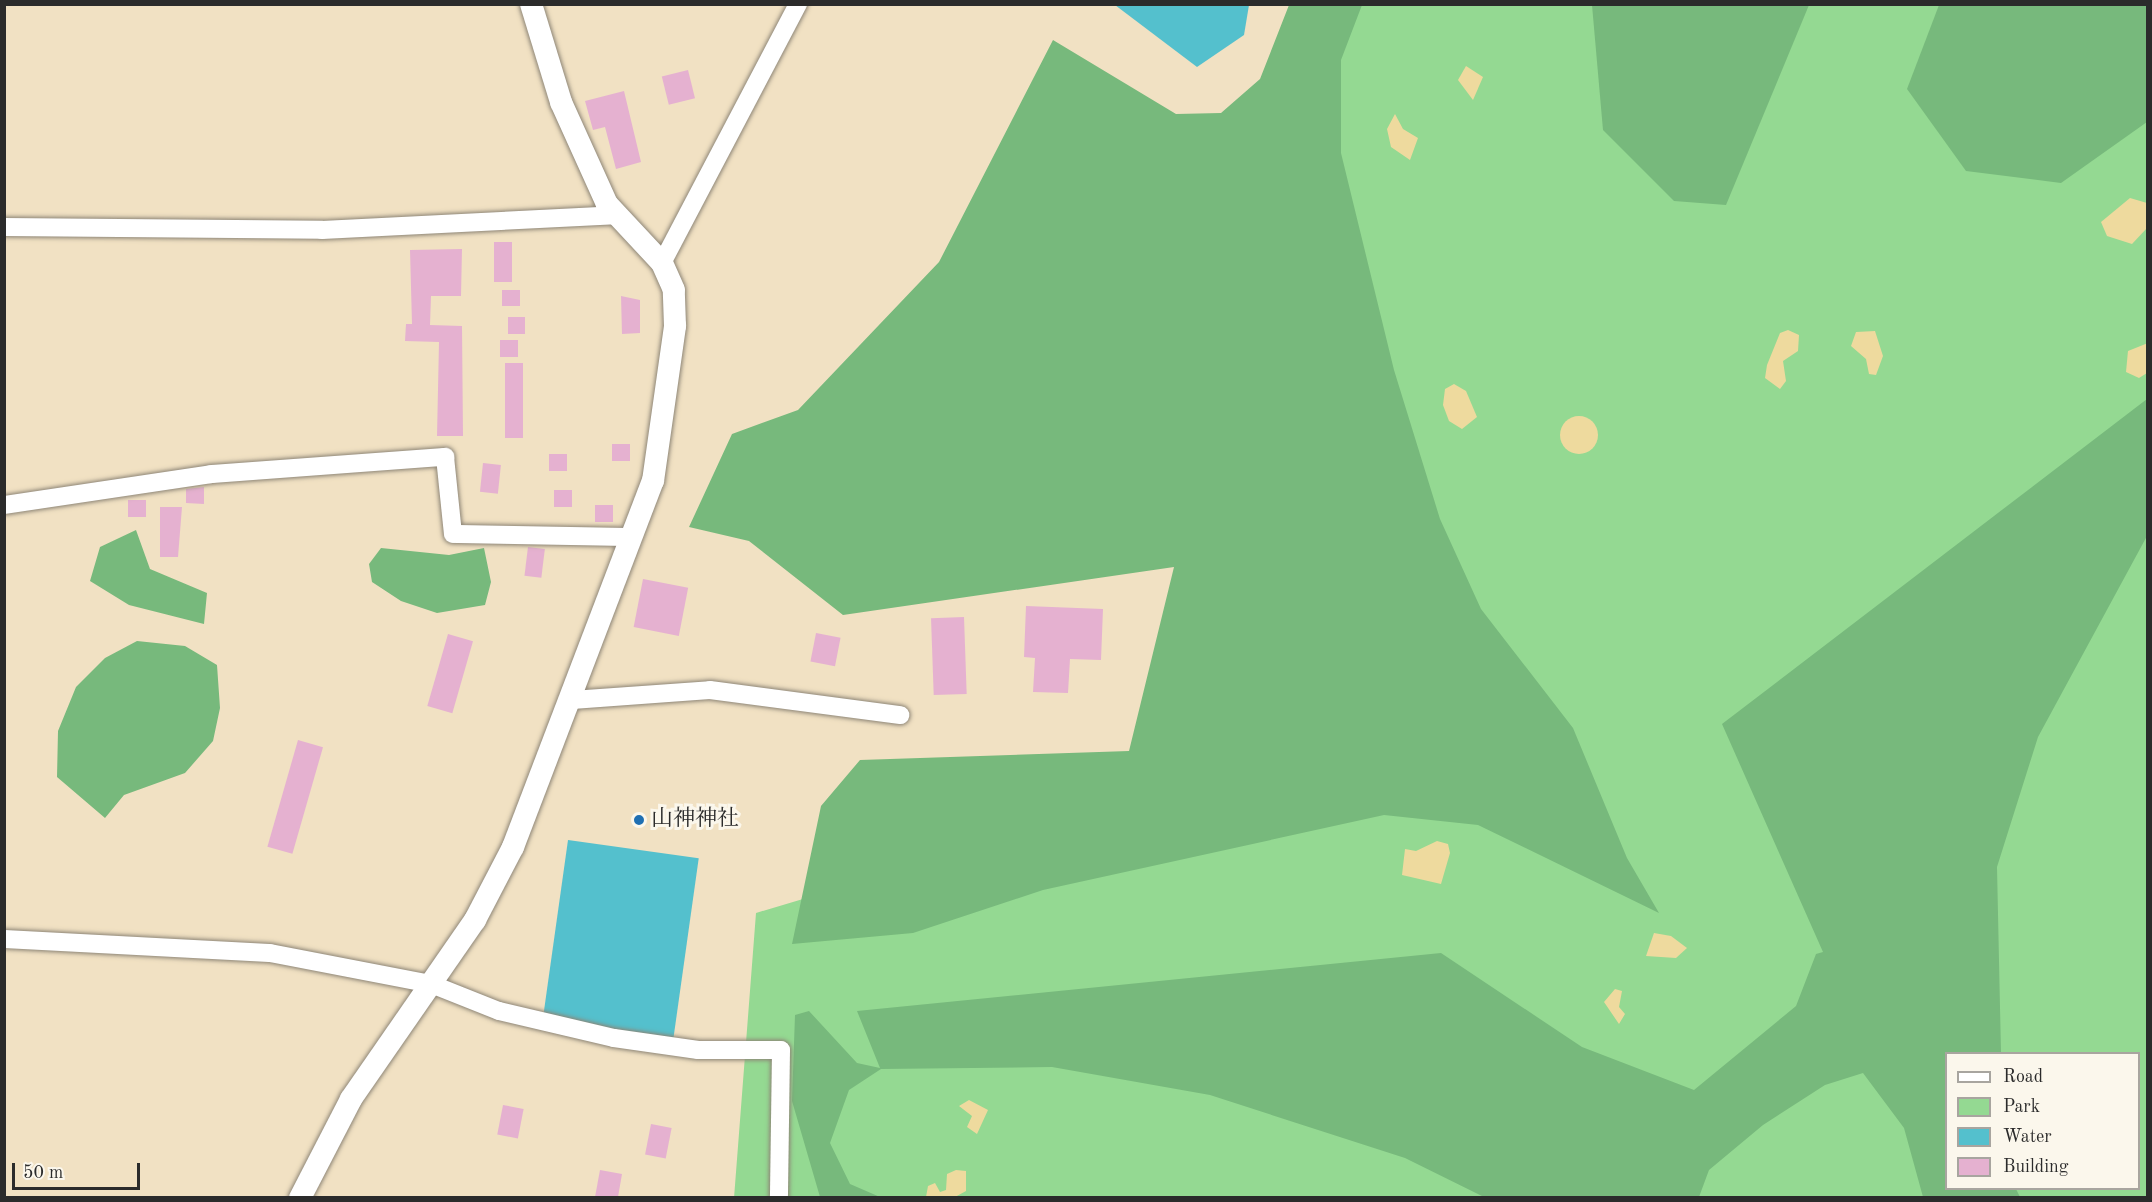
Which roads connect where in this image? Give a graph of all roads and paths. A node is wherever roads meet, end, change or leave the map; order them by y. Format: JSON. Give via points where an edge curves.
{"nodes":[{"id":1,"x":531,"y":4,"type":"edge"},
{"id":2,"x":798,"y":4,"type":"edge"},
{"id":3,"x":615,"y":215,"type":"junction"},
{"id":4,"x":4,"y":227,"type":"edge"},
{"id":5,"x":662,"y":263,"type":"junction"},
{"id":6,"x":4,"y":505,"type":"edge"},
{"id":7,"x":632,"y":537,"type":"junction"},
{"id":8,"x":572,"y":700,"type":"junction"},
{"id":9,"x":900,"y":715,"type":"dead end"},
{"id":10,"x":4,"y":939,"type":"edge"},
{"id":11,"x":431,"y":984,"type":"junction"},
{"id":12,"x":300,"y":1197,"type":"edge"},
{"id":13,"x":779,"y":1197,"type":"edge"}],
"edges":[{"from":1,"to":3,"type":"street","via":[[561,102]]},
{"from":2,"to":5,"type":"street"},
{"from":3,"to":4,"type":"street","via":[[322,230]]},
{"from":3,"to":5,"type":"street"},
{"from":5,"to":7,"type":"street","via":[[674,290],[675,326],[653,482]]},
{"from":6,"to":7,"type":"street","via":[[211,474],[445,457],[453,534]]},
{"from":7,"to":8,"type":"street"},
{"from":8,"to":9,"type":"street","via":[[710,690]]},
{"from":8,"to":11,"type":"street","via":[[513,847],[475,920]]},
{"from":10,"to":11,"type":"street","via":[[270,953]]},
{"from":11,"to":12,"type":"street","via":[[351,1099]]},
{"from":11,"to":13,"type":"street","via":[[499,1011],[614,1038],[698,1050],[781,1050]]}]}
